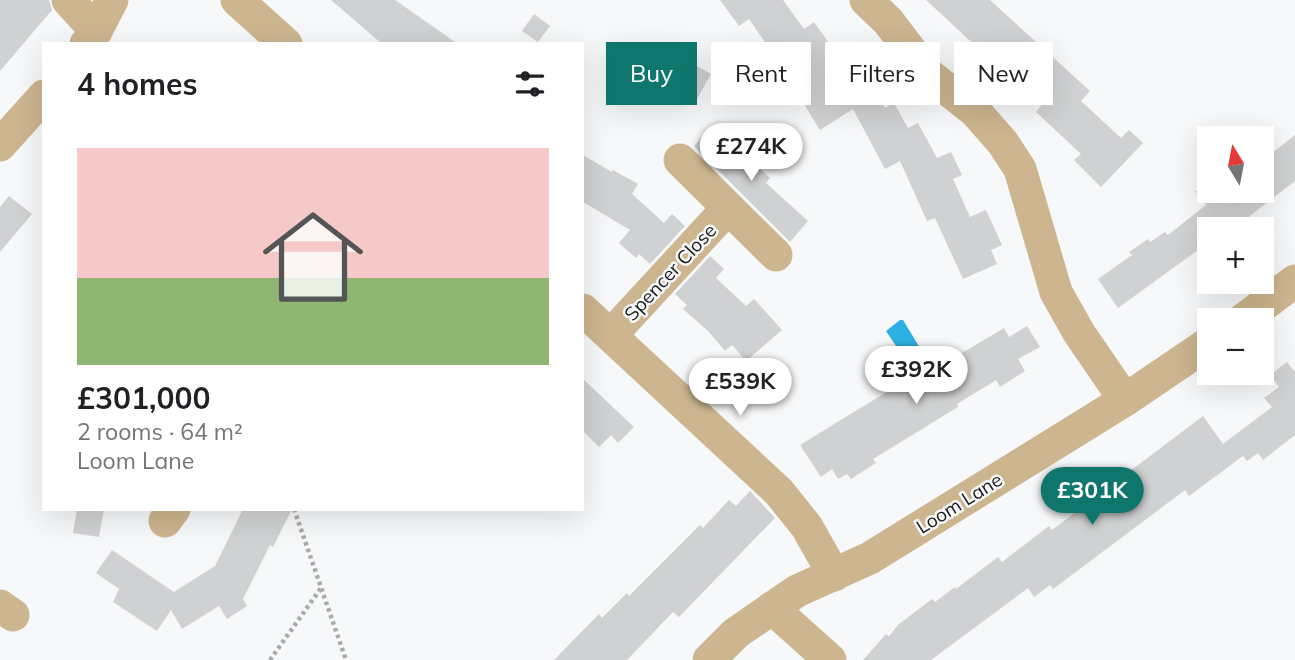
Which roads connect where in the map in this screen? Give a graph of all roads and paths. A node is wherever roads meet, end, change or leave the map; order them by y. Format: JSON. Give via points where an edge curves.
{"nodes":[{"id":1,"x":68,"y":0,"type":"edge"},
{"id":2,"x":112,"y":0,"type":"edge"},
{"id":3,"x":237,"y":0,"type":"edge"},
{"id":4,"x":866,"y":0,"type":"edge"},
{"id":5,"x":91,"y":37,"type":"edge"},
{"id":6,"x":284,"y":42,"type":"edge"},
{"id":7,"x":42,"y":98,"type":"edge"},
{"id":8,"x":0,"y":145,"type":"edge"},
{"id":9,"x":680,"y":160,"type":"dead end"},
{"id":10,"x":728,"y":208,"type":"junction"},
{"id":11,"x":776,"y":256,"type":"dead end"},
{"id":12,"x":1295,"y":281,"type":"edge"},
{"id":13,"x":1259,"y":308,"type":"edge"},
{"id":14,"x":584,"y":311,"type":"edge"},
{"id":15,"x":611,"y":335,"type":"junction"},
{"id":16,"x":1197,"y":351,"type":"edge"},
{"id":17,"x":1125,"y":400,"type":"junction"},
{"id":18,"x":295,"y":511,"type":"edge"},
{"id":19,"x":834,"y":575,"type":"junction"},
{"id":20,"x":321,"y":588,"type":"junction"},
{"id":21,"x":772,"y":608,"type":"junction"},
{"id":22,"x":270,"y":660,"type":"edge"},
{"id":23,"x":346,"y":660,"type":"edge"},
{"id":24,"x":709,"y":660,"type":"edge"},
{"id":25,"x":830,"y":660,"type":"edge"}],
"edges":[{"from":1,"to":5,"type":"street"},
{"from":2,"to":5,"type":"street"},
{"from":3,"to":6,"type":"street"},
{"from":4,"to":17,"type":"street","via":[[929,75],[975,111],[1020,169],[1056,292]]},
{"from":7,"to":8,"type":"street"},
{"from":9,"to":10,"type":"street","name":"Spencer Close"},
{"from":10,"to":11,"type":"street","name":"Spencer Close"},
{"from":10,"to":15,"type":"street","name":"Spencer Close"},
{"from":12,"to":13,"type":"street"},
{"from":14,"to":15,"type":"street"},
{"from":15,"to":19,"type":"street","via":[[779,492],[807,527]]},
{"from":16,"to":17,"type":"street","name":"Loom Lane"},
{"from":17,"to":19,"type":"street","name":"Loom Lane","via":[[870,558]]},
{"from":18,"to":20,"type":"path"},
{"from":19,"to":21,"type":"street","name":"Loom Lane"},
{"from":20,"to":22,"type":"path"},
{"from":20,"to":23,"type":"path"},
{"from":21,"to":24,"type":"street","name":"Loom Lane","via":[[736,633]]},
{"from":21,"to":25,"type":"street"}]}
